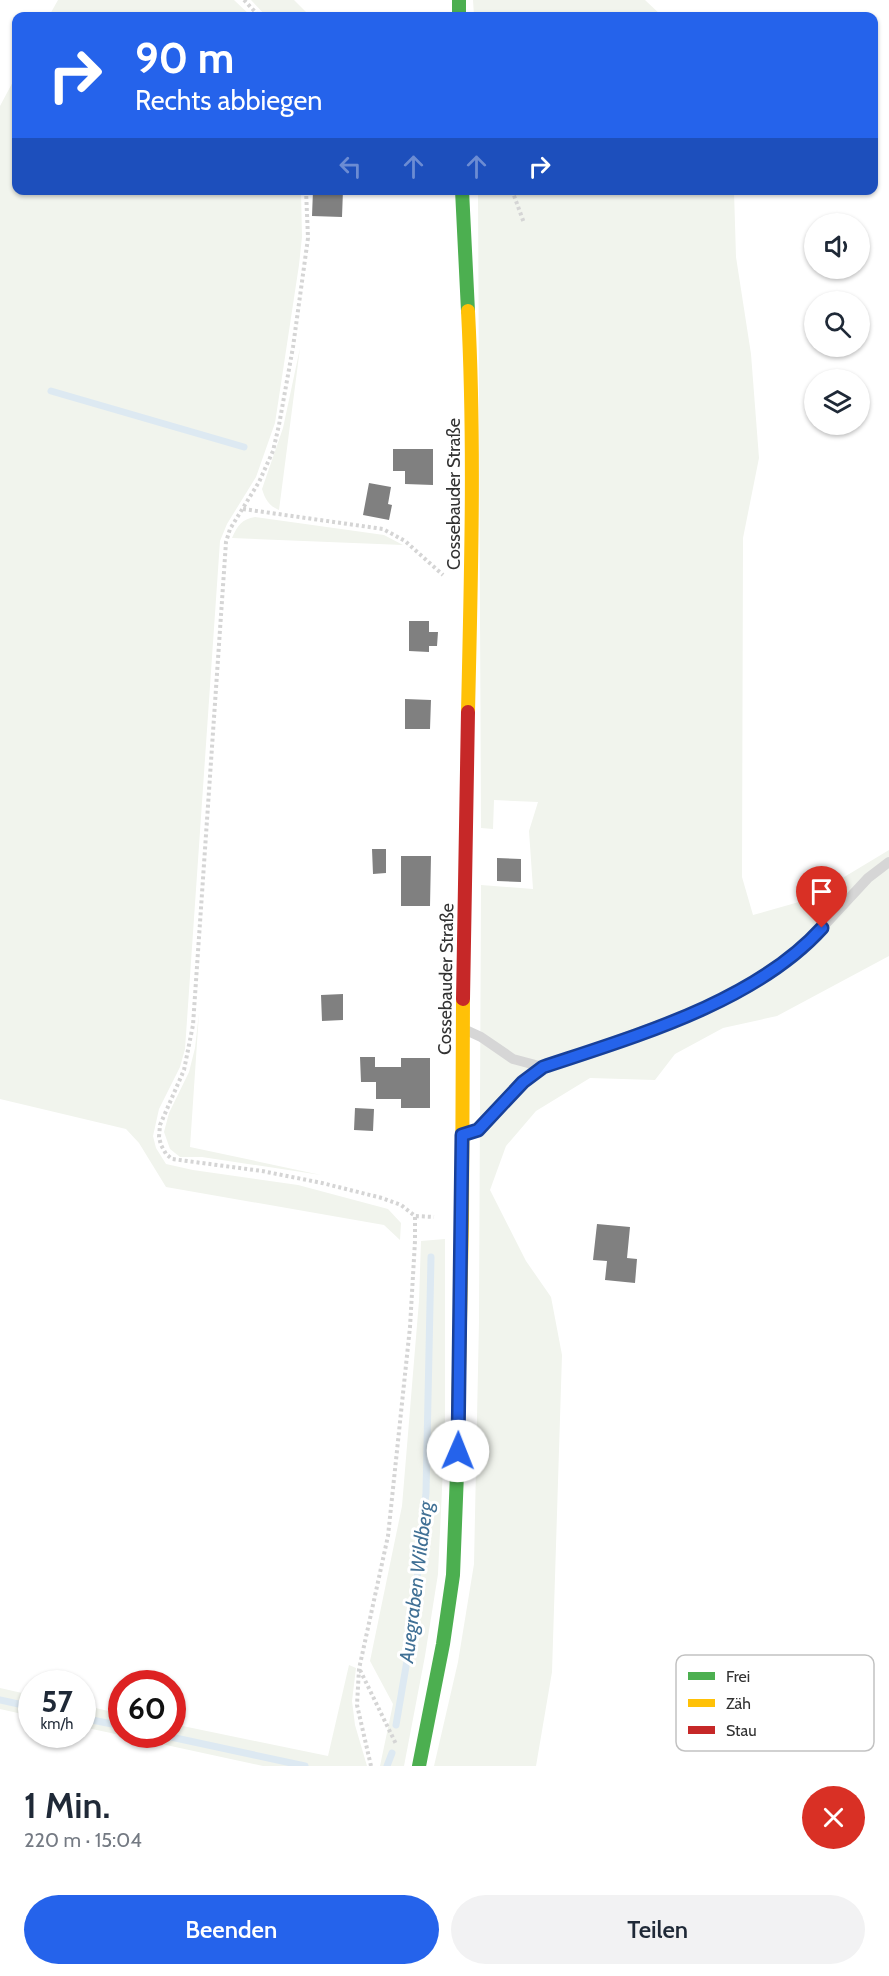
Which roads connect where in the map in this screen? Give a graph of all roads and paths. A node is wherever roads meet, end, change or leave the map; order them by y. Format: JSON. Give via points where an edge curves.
{"nodes":[{"id":1,"x":244,"y":0,"type":"edge"},
{"id":2,"x":255,"y":12,"type":"edge"},
{"id":3,"x":306,"y":195,"type":"edge"},
{"id":4,"x":462,"y":195,"type":"edge"},
{"id":5,"x":514,"y":195,"type":"edge"},
{"id":6,"x":524,"y":223,"type":"dead end"},
{"id":7,"x":243,"y":509,"type":"junction"},
{"id":8,"x":446,"y":577,"type":"dead end"},
{"id":9,"x":889,"y":862,"type":"edge"},
{"id":10,"x":462,"y":1028,"type":"junction"},
{"id":11,"x":543,"y":1067,"type":"junction"},
{"id":12,"x":462,"y":1135,"type":"junction"},
{"id":13,"x":359,"y":1669,"type":"junction"},
{"id":14,"x":396,"y":1744,"type":"dead end"},
{"id":15,"x":371,"y":1766,"type":"edge"},
{"id":16,"x":419,"y":1766,"type":"edge"}],
"edges":[{"from":1,"to":2,"type":"path"},
{"from":3,"to":7,"type":"path","via":[[308,238],[279,425],[273,452]]},
{"from":4,"to":10,"type":"main road","name":"Cossebauder Straße","via":[[473,480]]},
{"from":5,"to":6,"type":"path"},
{"from":7,"to":8,"type":"path","via":[[383,529]]},
{"from":7,"to":13,"type":"path","via":[[226,542],[190,1047],[184,1070],[163,1114],[159,1137],[166,1154],[178,1161],[322,1183],[382,1198],[415,1216],[408,1348],[387,1536]]},
{"from":9,"to":11,"type":"lane","via":[[868,878],[806,945],[746,988],[689,1014]]},
{"from":10,"to":11,"type":"lane","via":[[513,1059]]},
{"from":10,"to":12,"type":"main road","name":"Cossebauder Straße"},
{"from":11,"to":12,"type":"lane","via":[[523,1082],[478,1130]]},
{"from":12,"to":16,"type":"main road","name":"Cossebauder Straße","via":[[453,1575]]},
{"from":13,"to":14,"type":"path"},
{"from":13,"to":15,"type":"path","via":[[357,1705]]}]}
